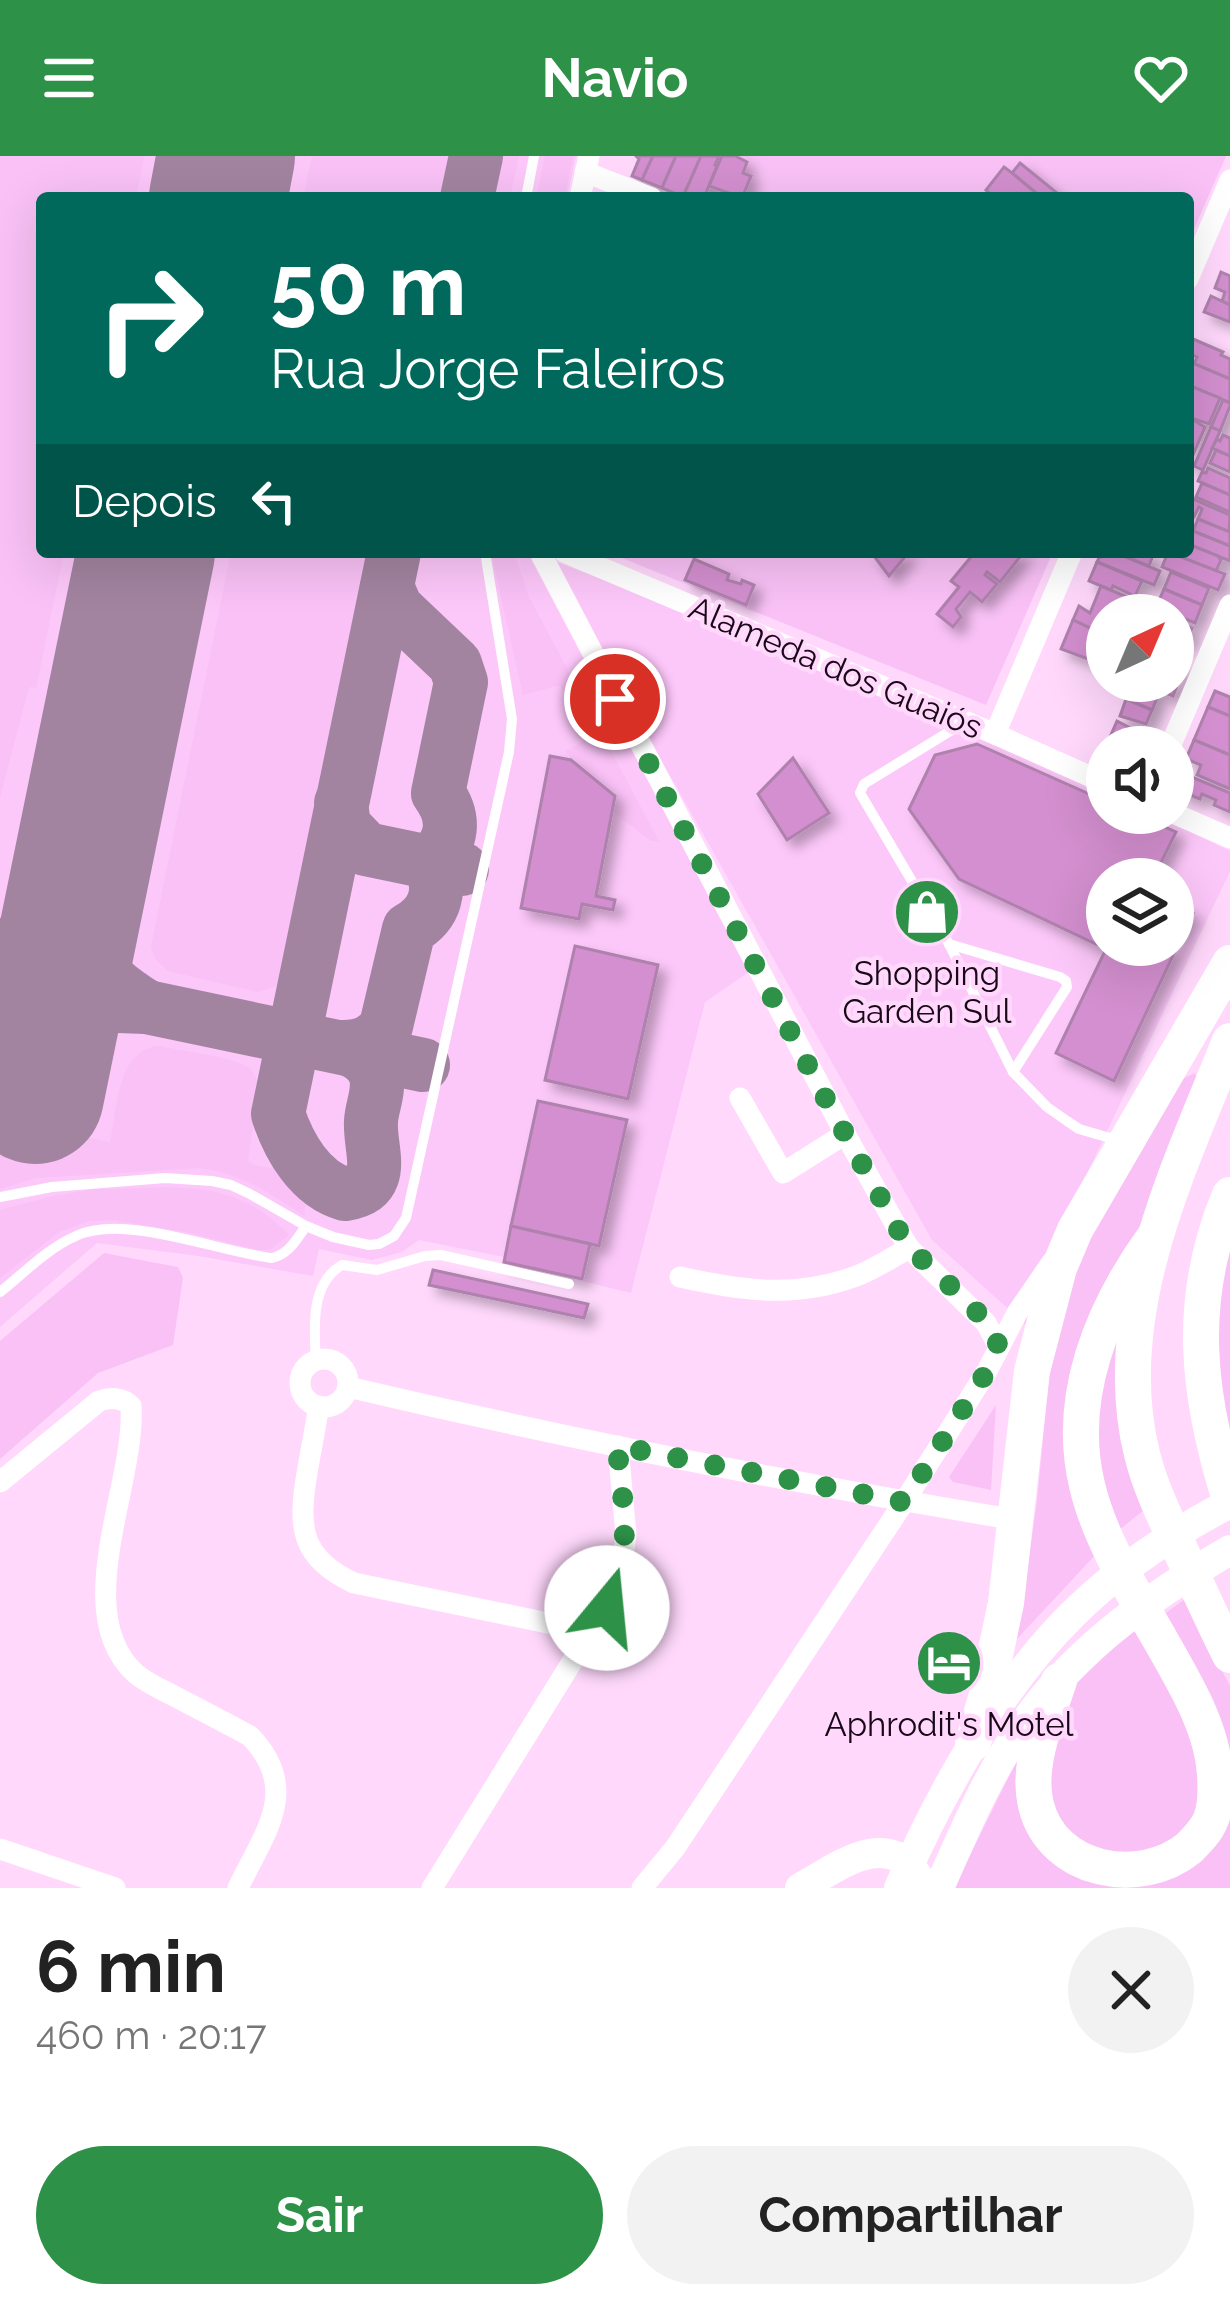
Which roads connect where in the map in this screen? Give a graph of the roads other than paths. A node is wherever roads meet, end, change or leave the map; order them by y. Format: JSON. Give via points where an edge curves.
{"nodes":[{"id":1,"x":534,"y":156,"type":"edge"},
{"id":2,"x":587,"y":164,"type":"edge"},
{"id":3,"x":1230,"y":180,"type":"edge"},
{"id":4,"x":527,"y":192,"type":"edge"},
{"id":5,"x":641,"y":192,"type":"edge"},
{"id":6,"x":1194,"y":265,"type":"edge"},
{"id":7,"x":486,"y":558,"type":"edge"},
{"id":8,"x":543,"y":558,"type":"edge"},
{"id":9,"x":578,"y":558,"type":"edge"},
{"id":10,"x":1069,"y":558,"type":"edge"},
{"id":11,"x":1230,"y":605,"type":"edge"},
{"id":12,"x":965,"y":722,"type":"junction"},
{"id":13,"x":1179,"y":726,"type":"edge"},
{"id":14,"x":995,"y":734,"type":"junction"},
{"id":15,"x":1086,"y":775,"type":"edge"},
{"id":16,"x":1194,"y":822,"type":"edge"},
{"id":17,"x":1230,"y":838,"type":"edge"},
{"id":18,"x":950,"y":944,"type":"junction"},
{"id":19,"x":1230,"y":963,"type":"edge"},
{"id":20,"x":1230,"y":1041,"type":"edge"},
{"id":21,"x":1013,"y":1072,"type":"junction"},
{"id":22,"x":740,"y":1098,"type":"dead end"},
{"id":23,"x":845,"y":1134,"type":"junction"},
{"id":24,"x":1126,"y":1143,"type":"junction"},
{"id":25,"x":1230,"y":1195,"type":"edge"},
{"id":26,"x":0,"y":1197,"type":"edge"},
{"id":27,"x":305,"y":1226,"type":"junction"},
{"id":28,"x":1075,"y":1230,"type":"junction"},
{"id":29,"x":1153,"y":1239,"type":"junction"},
{"id":30,"x":909,"y":1248,"type":"junction"},
{"id":31,"x":680,"y":1277,"type":"dead end"},
{"id":32,"x":569,"y":1284,"type":"dead end"},
{"id":33,"x":0,"y":1292,"type":"edge"},
{"id":34,"x":998,"y":1345,"type":"junction"},
{"id":35,"x":316,"y":1361,"type":"junction"},
{"id":36,"x":348,"y":1388,"type":"junction"},
{"id":37,"x":319,"y":1406,"type":"junction"},
{"id":38,"x":617,"y":1446,"type":"junction"},
{"id":39,"x":0,"y":1482,"type":"edge"},
{"id":40,"x":904,"y":1502,"type":"junction"},
{"id":41,"x":1230,"y":1502,"type":"edge"},
{"id":42,"x":1016,"y":1520,"type":"junction"},
{"id":43,"x":1230,"y":1550,"type":"edge"},
{"id":44,"x":591,"y":1632,"type":"junction"},
{"id":45,"x":1230,"y":1654,"type":"edge"},
{"id":46,"x":1058,"y":1681,"type":"junction"},
{"id":47,"x":973,"y":1743,"type":"junction"},
{"id":48,"x":948,"y":1791,"type":"junction"},
{"id":49,"x":0,"y":1849,"type":"edge"},
{"id":50,"x":876,"y":1852,"type":"junction"},
{"id":51,"x":910,"y":1880,"type":"edge"},
{"id":52,"x":115,"y":1888,"type":"edge"},
{"id":53,"x":238,"y":1888,"type":"edge"},
{"id":54,"x":432,"y":1888,"type":"edge"},
{"id":55,"x":642,"y":1888,"type":"edge"},
{"id":56,"x":800,"y":1888,"type":"edge"},
{"id":57,"x":939,"y":1888,"type":"edge"}],
"edges":[{"from":1,"to":4,"type":"lane"},
{"from":2,"to":5,"type":"street"},
{"from":3,"to":6,"type":"street"},
{"from":7,"to":27,"type":"lane","via":[[512,719],[509,752],[406,1218],[394,1236],[369,1245]]},
{"from":8,"to":23,"type":"street"},
{"from":9,"to":12,"type":"street","name":"Alameda dos Guaiós"},
{"from":10,"to":14,"type":"street"},
{"from":11,"to":13,"type":"street"},
{"from":12,"to":14,"type":"street","name":"Alameda dos Guaiós"},
{"from":12,"to":18,"type":"lane","via":[[860,790]]},
{"from":14,"to":15,"type":"street","name":"Alameda dos Guaiós"},
{"from":16,"to":17,"type":"street"},
{"from":18,"to":21,"type":"lane"},
{"from":18,"to":21,"type":"lane","via":[[1066,981]]},
{"from":19,"to":24,"type":"highway"},
{"from":20,"to":29,"type":"highway"},
{"from":21,"to":24,"type":"lane","via":[[1079,1129]]},
{"from":22,"to":23,"type":"street","via":[[784,1173]]},
{"from":23,"to":30,"type":"street"},
{"from":24,"to":28,"type":"highway"},
{"from":25,"to":41,"type":"highway","via":[[1215,1230],[1201,1322],[1202,1384]]},
{"from":26,"to":27,"type":"lane","via":[[52,1186],[212,1180]]},
{"from":27,"to":33,"type":"lane","via":[[290,1249],[272,1258],[92,1230]]},
{"from":28,"to":34,"type":"street"},
{"from":28,"to":42,"type":"highway","via":[[1032,1370]]},
{"from":29,"to":45,"type":"highway","via":[[1136,1340],[1142,1454]]},
{"from":29,"to":46,"type":"highway","via":[[1105,1322],[1079,1438],[1102,1531],[1209,1739],[1211,1820],[1177,1858],[1130,1873],[1091,1868],[1045,1827],[1035,1772]]},
{"from":30,"to":31,"type":"street","via":[[859,1275],[794,1292]]},
{"from":30,"to":34,"type":"street","via":[[986,1323]]},
{"from":32,"to":35,"type":"lane","via":[[441,1255],[376,1270],[342,1265],[325,1279],[317,1305]]},
{"from":34,"to":40,"type":"street"},
{"from":35,"to":36,"type":"street","via":[[343,1368]]},
{"from":35,"to":37,"type":"street","via":[[303,1372],[301,1389]]},
{"from":36,"to":37,"type":"street","via":[[334,1405]]},
{"from":36,"to":38,"type":"street"},
{"from":37,"to":44,"type":"street","via":[[302,1528],[323,1565],[354,1583]]},
{"from":38,"to":40,"type":"street"},
{"from":38,"to":44,"type":"street","via":[[623,1568]]},
{"from":39,"to":53,"type":"street","via":[[99,1401],[128,1403],[107,1570],[111,1639],[141,1678],[265,1751],[276,1775],[276,1808]]},
{"from":40,"to":42,"type":"street"},
{"from":40,"to":55,"type":"street"},
{"from":41,"to":47,"type":"main road","via":[[1130,1564],[1071,1616]]},
{"from":42,"to":47,"type":"highway"},
{"from":43,"to":46,"type":"main road","via":[[1159,1594]]},
{"from":44,"to":54,"type":"street"},
{"from":46,"to":57,"type":"main road","via":[[1006,1751]]},
{"from":47,"to":48,"type":"main road"},
{"from":48,"to":50,"type":"main road"},
{"from":48,"to":51,"type":"main road"},
{"from":49,"to":52,"type":"street"},
{"from":50,"to":51,"type":"main road","via":[[893,1855]]},
{"from":50,"to":56,"type":"main road"}]}
